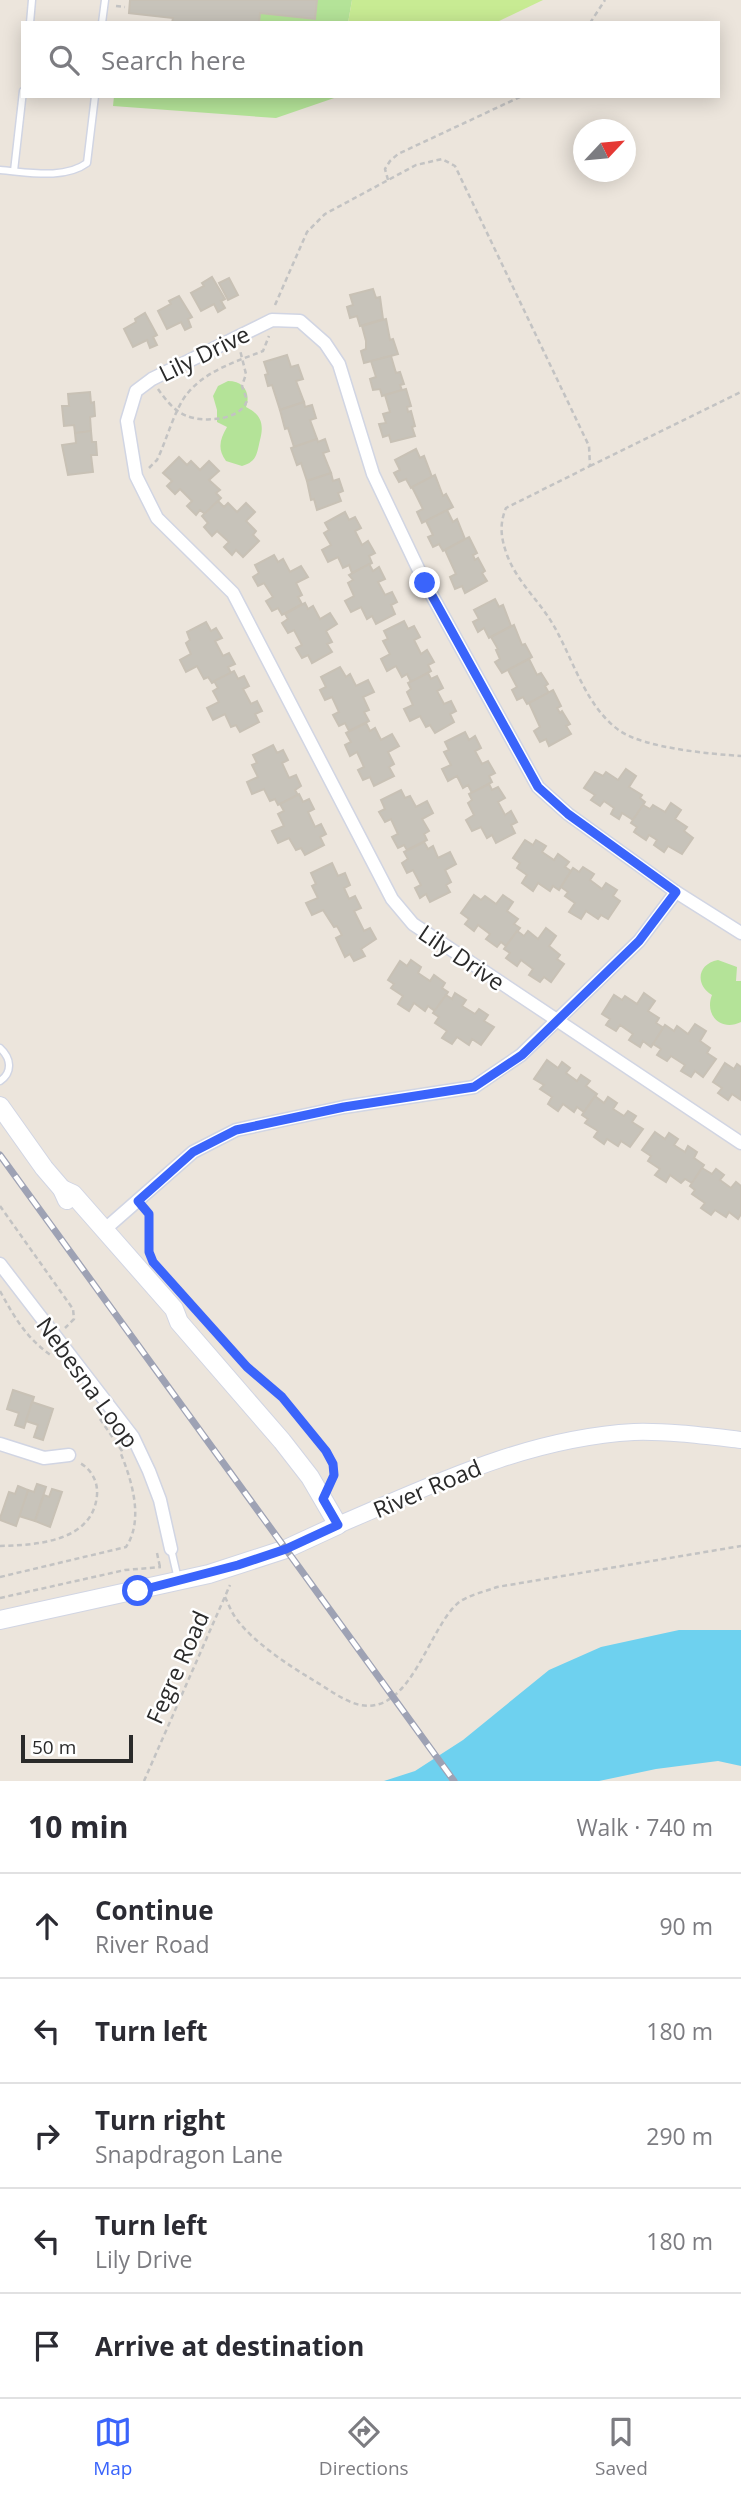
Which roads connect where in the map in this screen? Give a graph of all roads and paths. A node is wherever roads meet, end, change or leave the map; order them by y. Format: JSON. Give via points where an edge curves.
{"nodes":[{"id":1,"x":32,"y":0,"type":"edge"},
{"id":2,"x":105,"y":0,"type":"edge"},
{"id":3,"x":605,"y":0,"type":"edge"},
{"id":4,"x":117,"y":6,"type":"dead end"},
{"id":5,"x":125,"y":6,"type":"dead end"},
{"id":6,"x":30,"y":21,"type":"edge"},
{"id":7,"x":102,"y":21,"type":"edge"},
{"id":8,"x":591,"y":21,"type":"edge"},
{"id":9,"x":22,"y":98,"type":"edge"},
{"id":10,"x":95,"y":98,"type":"edge"},
{"id":11,"x":518,"y":98,"type":"edge"},
{"id":12,"x":0,"y":170,"type":"edge"},
{"id":13,"x":14,"y":171,"type":"junction"},
{"id":14,"x":388,"y":180,"type":"junction"},
{"id":15,"x":272,"y":320,"type":"junction"},
{"id":16,"x":235,"y":338,"type":"junction"},
{"id":17,"x":244,"y":358,"type":"junction"},
{"id":18,"x":152,"y":379,"type":"junction"},
{"id":19,"x":741,"y":392,"type":"edge"},
{"id":20,"x":178,"y":411,"type":"junction"},
{"id":21,"x":590,"y":466,"type":"junction"},
{"id":22,"x":136,"y":476,"type":"junction"},
{"id":23,"x":741,"y":756,"type":"edge"},
{"id":24,"x":676,"y":892,"type":"junction"},
{"id":25,"x":741,"y":933,"type":"edge"},
{"id":26,"x":556,"y":1019,"type":"junction"},
{"id":27,"x":0,"y":1048,"type":"edge"},
{"id":28,"x":0,"y":1081,"type":"edge"},
{"id":29,"x":0,"y":1106,"type":"edge"},
{"id":30,"x":741,"y":1143,"type":"edge"},
{"id":31,"x":62,"y":1189,"type":"junction"},
{"id":32,"x":138,"y":1201,"type":"junction"},
{"id":33,"x":0,"y":1206,"type":"edge"},
{"id":34,"x":104,"y":1230,"type":"junction"},
{"id":35,"x":153,"y":1262,"type":"dead end"},
{"id":36,"x":0,"y":1264,"type":"edge"},
{"id":37,"x":0,"y":1291,"type":"edge"},
{"id":38,"x":183,"y":1294,"type":"dead end"},
{"id":39,"x":180,"y":1322,"type":"junction"},
{"id":40,"x":62,"y":1330,"type":"dead end"},
{"id":41,"x":52,"y":1356,"type":"dead end"},
{"id":42,"x":98,"y":1416,"type":"dead end"},
{"id":43,"x":741,"y":1440,"type":"edge"},
{"id":44,"x":0,"y":1444,"type":"edge"},
{"id":45,"x":122,"y":1450,"type":"junction"},
{"id":46,"x":69,"y":1455,"type":"joint"},
{"id":47,"x":131,"y":1467,"type":"dead end"},
{"id":48,"x":323,"y":1499,"type":"junction"},
{"id":49,"x":338,"y":1525,"type":"junction"},
{"id":50,"x":0,"y":1546,"type":"edge"},
{"id":51,"x":741,"y":1546,"type":"edge"},
{"id":52,"x":171,"y":1549,"type":"joint"},
{"id":53,"x":157,"y":1551,"type":"dead end"},
{"id":54,"x":238,"y":1565,"type":"junction"},
{"id":55,"x":160,"y":1567,"type":"junction"},
{"id":56,"x":177,"y":1573,"type":"junction"},
{"id":57,"x":0,"y":1577,"type":"edge"},
{"id":58,"x":225,"y":1597,"type":"junction"},
{"id":59,"x":0,"y":1598,"type":"edge"},
{"id":60,"x":0,"y":1620,"type":"edge"},
{"id":61,"x":144,"y":1781,"type":"edge"}],
"edges":[{"from":1,"to":6,"type":"lane"},
{"from":2,"to":7,"type":"lane"},
{"from":3,"to":8,"type":"path"},
{"from":4,"to":5,"type":"path"},
{"from":9,"to":13,"type":"lane"},
{"from":10,"to":13,"type":"lane","via":[[87,163],[61,173]]},
{"from":11,"to":14,"type":"path","via":[[398,153],[385,169]]},
{"from":12,"to":13,"type":"lane"},
{"from":14,"to":15,"type":"path","via":[[325,214],[307,232]]},
{"from":14,"to":21,"type":"path","via":[[432,160],[455,166],[589,446]]},
{"from":15,"to":16,"type":"street","name":"Lily Drive"},
{"from":15,"to":17,"type":"path","via":[[263,351]]},
{"from":15,"to":24,"type":"street","name":"Lily Drive","via":[[300,321],[325,343],[339,364],[373,474],[425,583],[538,787]]},
{"from":16,"to":17,"type":"path"},
{"from":16,"to":18,"type":"street","name":"Lily Drive"},
{"from":17,"to":20,"type":"path","via":[[199,382]]},
{"from":17,"to":20,"type":"path","via":[[242,386],[247,400],[243,410],[212,419]]},
{"from":18,"to":20,"type":"path"},
{"from":18,"to":22,"type":"street","name":"Lily Drive","via":[[136,391],[127,421]]},
{"from":19,"to":21,"type":"path"},
{"from":20,"to":22,"type":"path","via":[[157,460]]},
{"from":21,"to":23,"type":"path","via":[[506,508],[500,521],[508,558],[549,618],[603,715],[621,732],[666,746]]},
{"from":22,"to":26,"type":"street","name":"Lily Drive","via":[[157,518],[233,593],[392,899],[413,925]]},
{"from":24,"to":25,"type":"street","name":"Lily Drive"},
{"from":24,"to":26,"type":"street","via":[[639,941]]},
{"from":26,"to":30,"type":"street","name":"Lily Drive"},
{"from":26,"to":32,"type":"street","via":[[522,1055],[474,1087],[236,1130],[193,1152]]},
{"from":27,"to":28,"type":"lane","via":[[10,1067]]},
{"from":29,"to":31,"type":"main road"},
{"from":31,"to":34,"type":"main road","via":[[73,1194]]},
{"from":31,"to":39,"type":"main road","via":[[167,1315]]},
{"from":32,"to":34,"type":"street"},
{"from":32,"to":35,"type":"path","via":[[149,1214]]},
{"from":33,"to":40,"type":"path","via":[[73,1309],[74,1319]]},
{"from":34,"to":39,"type":"main road","via":[[174,1309]]},
{"from":36,"to":52,"type":"street","name":"Nebesna Loop","via":[[133,1437],[160,1500]]},
{"from":37,"to":41,"type":"path","via":[[15,1321]]},
{"from":38,"to":48,"type":"path","via":[[247,1367],[282,1397],[326,1451],[334,1475]]},
{"from":39,"to":48,"type":"main road","via":[[282,1441]]},
{"from":42,"to":45,"type":"path"},
{"from":43,"to":49,"type":"street","name":"River Road","via":[[634,1432],[575,1440],[476,1465]]},
{"from":44,"to":46,"type":"street","via":[[44,1458]]},
{"from":45,"to":47,"type":"path"},
{"from":45,"to":57,"type":"path","via":[[135,1520],[127,1547]]},
{"from":46,"to":50,"type":"path","via":[[95,1479],[98,1493],[91,1516],[72,1534],[50,1542]]},
{"from":48,"to":49,"type":"main road"},
{"from":49,"to":54,"type":"main road","name":"River Road"},
{"from":51,"to":58,"type":"path","via":[[497,1587],[465,1598],[444,1617],[413,1675],[379,1704],[348,1701],[270,1651],[238,1620]]},
{"from":52,"to":56,"type":"lane"},
{"from":53,"to":55,"type":"path"},
{"from":54,"to":56,"type":"main road","name":"River Road"},
{"from":54,"to":58,"type":"path","name":"Fegre Road"},
{"from":55,"to":56,"type":"path"},
{"from":55,"to":59,"type":"path","via":[[125,1570]]},
{"from":56,"to":60,"type":"main road","name":"River Road"},
{"from":58,"to":61,"type":"path","name":"Fegre Road"}]}
